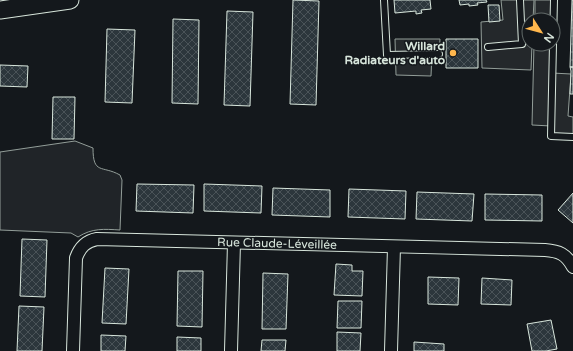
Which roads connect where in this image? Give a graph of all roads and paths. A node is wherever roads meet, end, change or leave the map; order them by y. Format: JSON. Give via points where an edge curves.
{"nodes":[{"id":1,"x":70,"y":0,"type":"edge"},
{"id":2,"x":384,"y":0,"type":"edge"},
{"id":3,"x":520,"y":0,"type":"edge"},
{"id":4,"x":554,"y":0,"type":"edge"},
{"id":5,"x":0,"y":10,"type":"edge"},
{"id":6,"x":554,"y":12,"type":"edge"},
{"id":7,"x":488,"y":47,"type":"dead end"},
{"id":8,"x":553,"y":52,"type":"edge"},
{"id":9,"x":439,"y":54,"type":"dead end"},
{"id":10,"x":573,"y":137,"type":"edge"},
{"id":11,"x":234,"y":243,"type":"junction"},
{"id":12,"x":394,"y":247,"type":"junction"},
{"id":13,"x":573,"y":266,"type":"edge"},
{"id":14,"x":73,"y":351,"type":"edge"},
{"id":15,"x":231,"y":351,"type":"edge"},
{"id":16,"x":391,"y":351,"type":"edge"}],
"edges":[{"from":1,"to":5,"type":"main road"},
{"from":2,"to":9,"type":"lane","via":[[387,55]]},
{"from":3,"to":7,"type":"lane","via":[[522,44]]},
{"from":4,"to":6,"type":"lane"},
{"from":8,"to":10,"type":"lane","via":[[551,136]]},
{"from":11,"to":12,"type":"street","name":"Rue Claude-Léveillée"},
{"from":11,"to":14,"type":"street","name":"Rue Claude-Léveillée","via":[[106,239],[86,243],[78,253],[75,265]]},
{"from":11,"to":15,"type":"street"},
{"from":12,"to":13,"type":"street","name":"Rue Claude-Léveillée","via":[[554,251],[565,256]]},
{"from":12,"to":16,"type":"street"}]}
